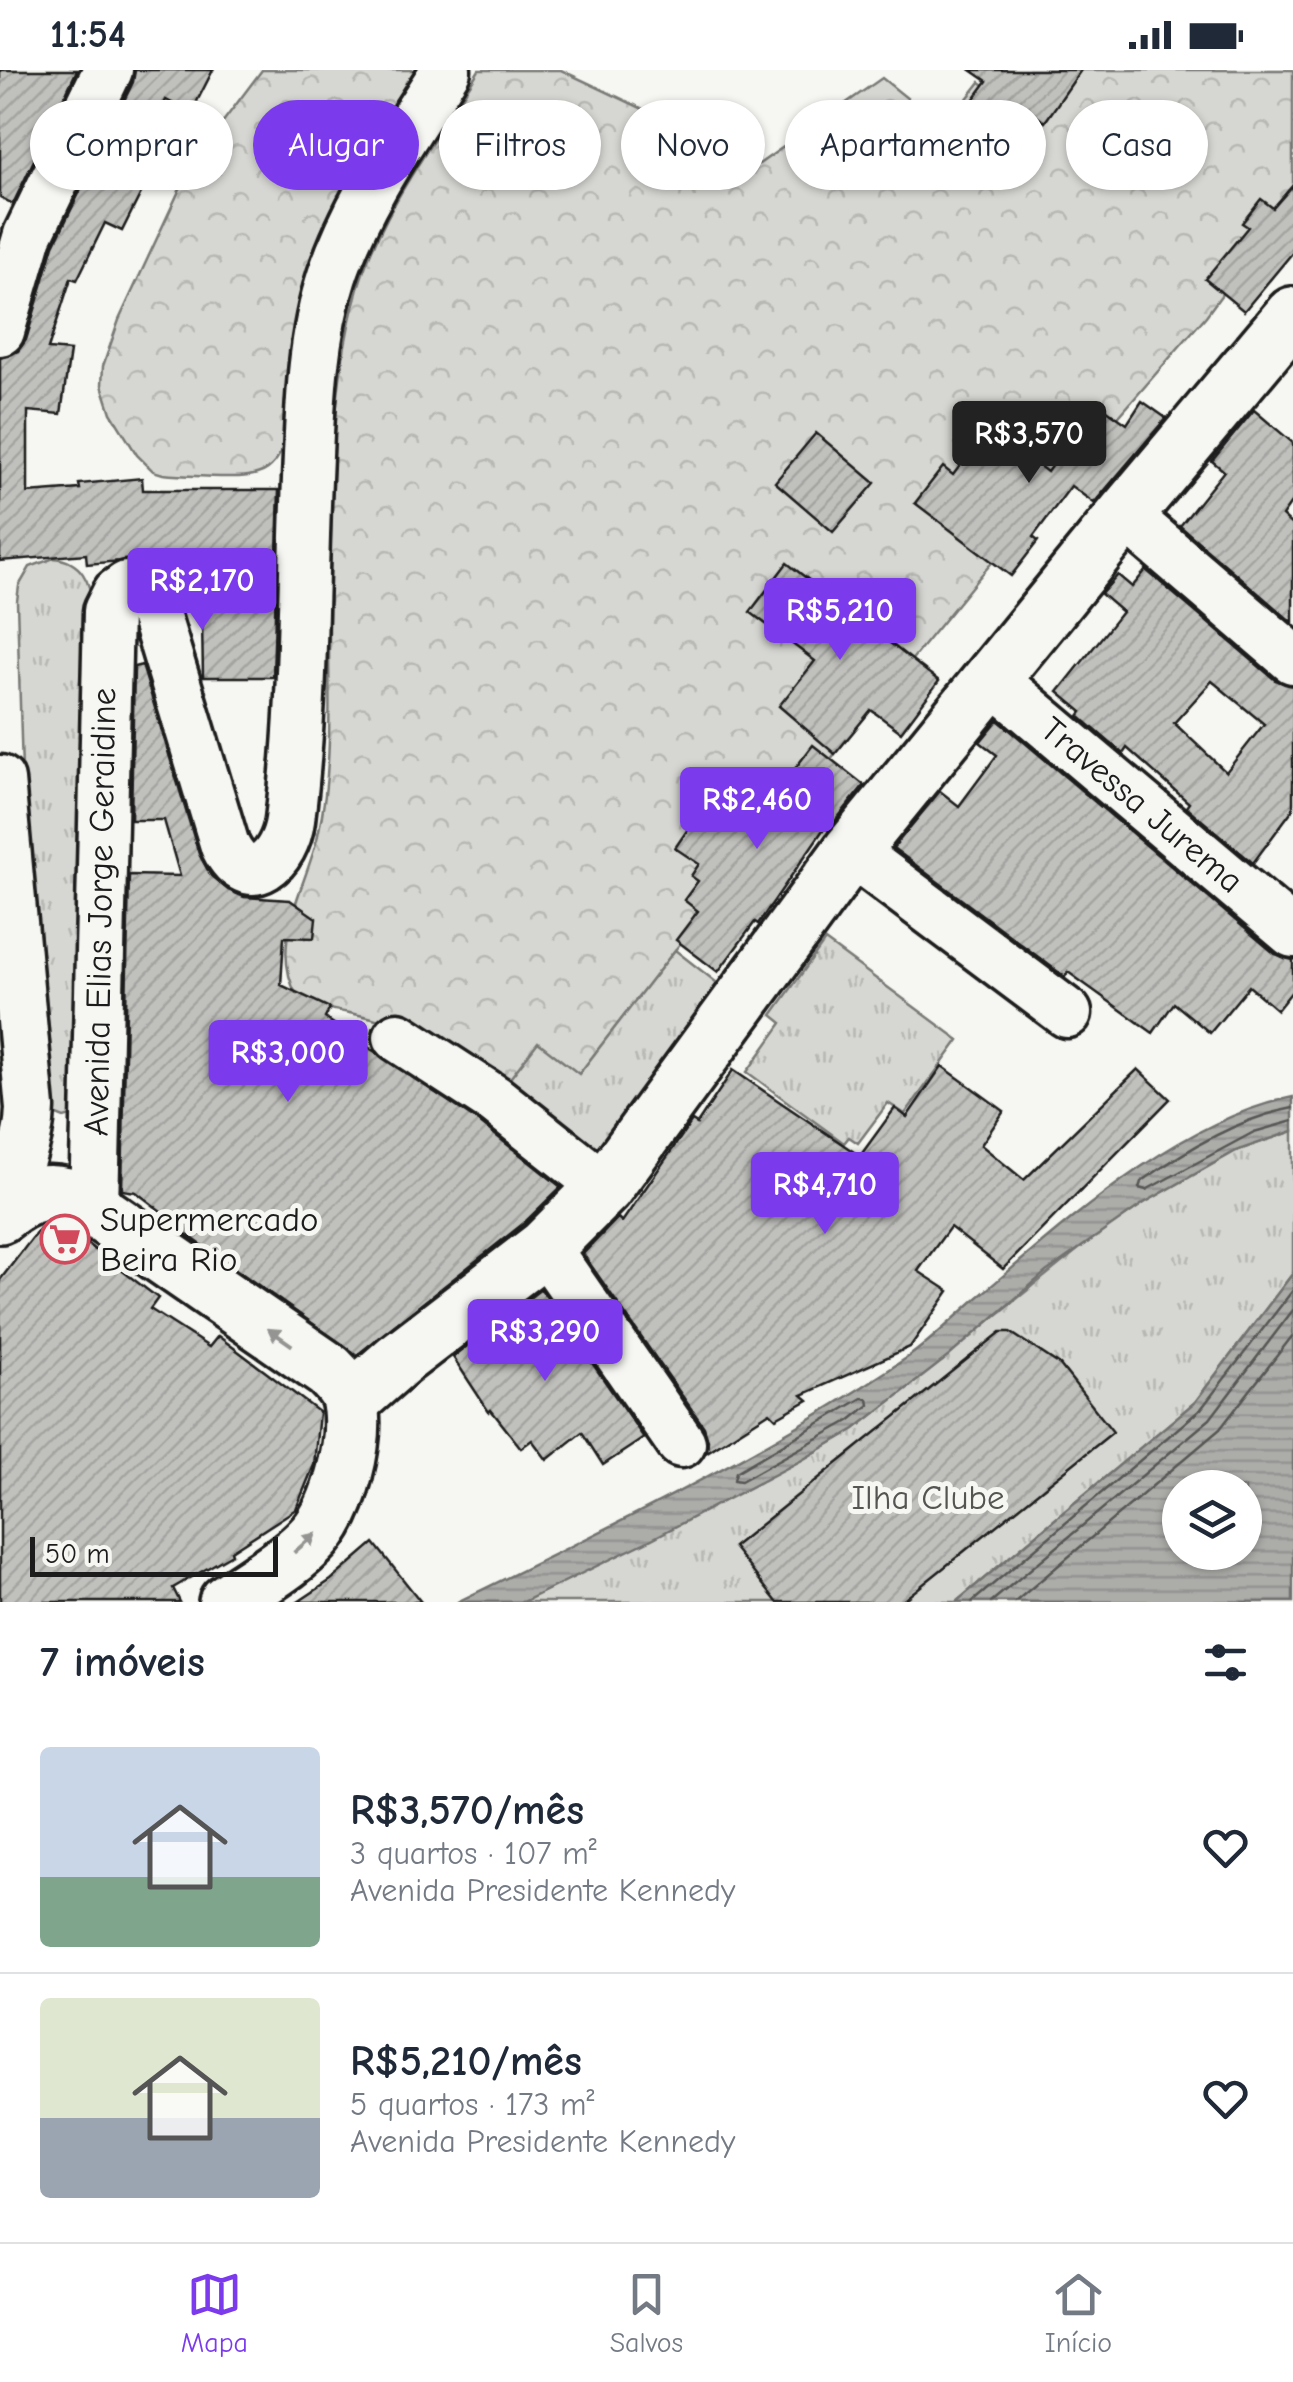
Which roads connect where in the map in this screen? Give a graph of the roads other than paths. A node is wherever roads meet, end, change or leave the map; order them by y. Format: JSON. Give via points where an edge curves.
{"nodes":[{"id":1,"x":108,"y":70,"type":"edge"},
{"id":2,"x":446,"y":70,"type":"edge"},
{"id":3,"x":1293,"y":315,"type":"edge"},
{"id":4,"x":0,"y":331,"type":"edge"},
{"id":5,"x":1125,"y":514,"type":"junction"},
{"id":6,"x":1293,"y":659,"type":"edge"},
{"id":7,"x":991,"y":678,"type":"junction"},
{"id":8,"x":0,"y":780,"type":"edge"},
{"id":9,"x":851,"y":851,"type":"junction"},
{"id":10,"x":1293,"y":933,"type":"edge"},
{"id":11,"x":1067,"y":1014,"type":"dead end"},
{"id":12,"x":398,"y":1037,"type":"dead end"},
{"id":13,"x":26,"y":1077,"type":"junction"},
{"id":14,"x":605,"y":1187,"type":"junction"},
{"id":15,"x":0,"y":1202,"type":"edge"},
{"id":16,"x":89,"y":1205,"type":"junction"},
{"id":17,"x":0,"y":1214,"type":"edge"},
{"id":18,"x":545,"y":1247,"type":"junction"},
{"id":19,"x":350,"y":1402,"type":"junction"},
{"id":20,"x":681,"y":1443,"type":"dead end"},
{"id":21,"x":227,"y":1602,"type":"edge"}],
"edges":[{"from":1,"to":4,"type":"street","via":[[28,235]]},
{"from":2,"to":16,"type":"street","name":"Avenida Elias Jorge Geraidine","via":[[364,200],[322,315],[310,394],[290,824],[284,846],[267,866],[237,864],[225,846],[156,617],[142,591],[127,586],[110,604]]},
{"from":3,"to":5,"type":"main road"},
{"from":5,"to":6,"type":"street"},
{"from":5,"to":7,"type":"main road"},
{"from":7,"to":9,"type":"main road"},
{"from":7,"to":10,"type":"street","name":"Travessa Jurema"},
{"from":8,"to":13,"type":"street"},
{"from":9,"to":11,"type":"street"},
{"from":9,"to":14,"type":"main road"},
{"from":12,"to":14,"type":"street","via":[[495,1100]]},
{"from":13,"to":15,"type":"street","via":[[27,1140]]},
{"from":13,"to":16,"type":"street","via":[[52,1154]]},
{"from":14,"to":18,"type":"main road"},
{"from":16,"to":17,"type":"main road","via":[[43,1192]]},
{"from":19,"to":16,"type":"main road","one_way":true,"via":[[329,1371]]},
{"from":18,"to":19,"type":"main road"},
{"from":18,"to":20,"type":"street"},
{"from":21,"to":19,"type":"main road","one_way":true,"via":[[324,1524],[348,1455]]}]}
